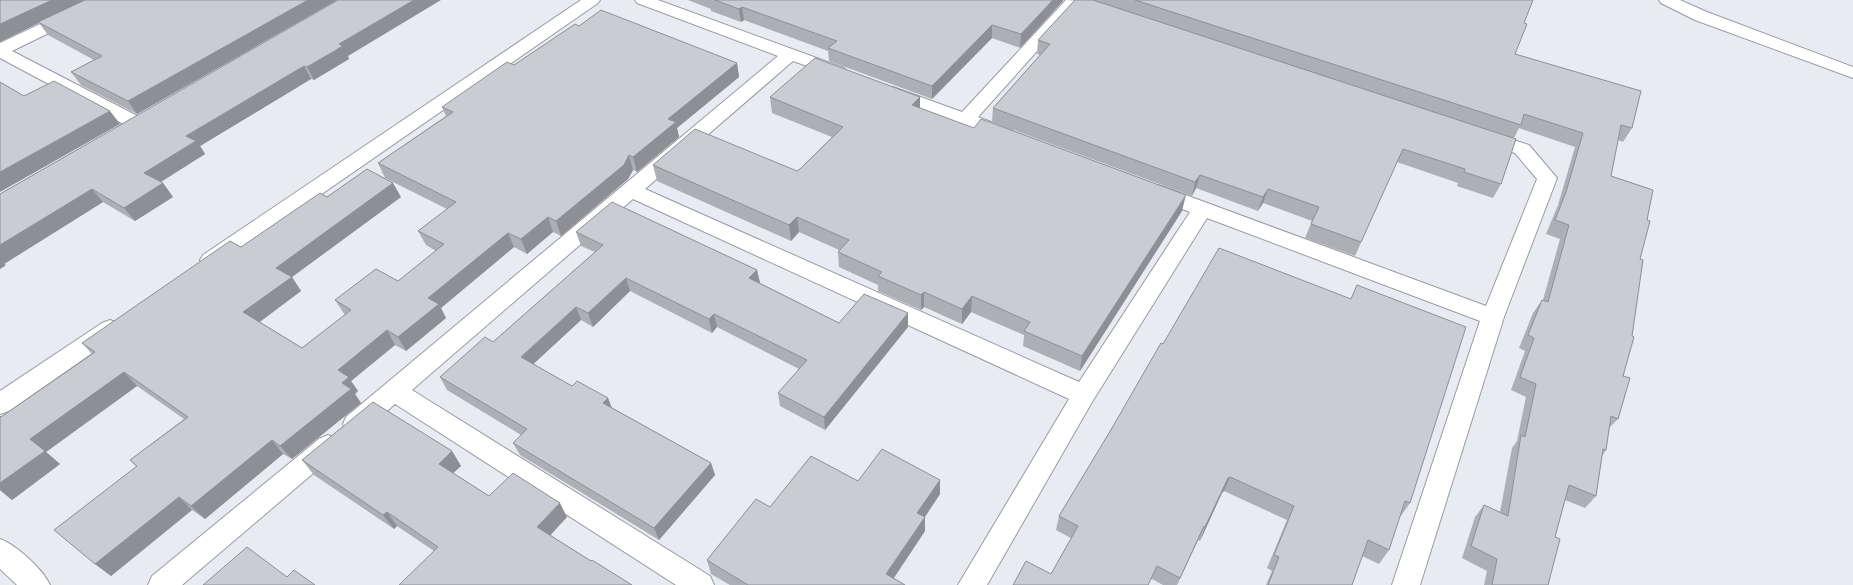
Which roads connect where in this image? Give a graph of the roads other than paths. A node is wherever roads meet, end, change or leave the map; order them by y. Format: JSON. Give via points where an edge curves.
{"nodes":[{"id":1,"x":104,"y":0,"type":"edge"},
{"id":2,"x":592,"y":0,"type":"edge"},
{"id":3,"x":643,"y":0,"type":"edge"},
{"id":4,"x":1667,"y":0,"type":"edge"},
{"id":5,"x":1078,"y":2,"type":"edge"},
{"id":6,"x":1702,"y":8,"type":"edge"},
{"id":7,"x":0,"y":51,"type":"edge"},
{"id":8,"x":790,"y":55,"type":"junction"},
{"id":9,"x":1853,"y":73,"type":"edge"},
{"id":10,"x":856,"y":79,"type":"edge"},
{"id":11,"x":878,"y":87,"type":"edge"},
{"id":12,"x":966,"y":120,"type":"junction"},
{"id":13,"x":138,"y":124,"type":"edge"},
{"id":14,"x":1470,"y":132,"type":"edge"},
{"id":15,"x":1025,"y":142,"type":"edge"},
{"id":16,"x":1143,"y":186,"type":"edge"},
{"id":17,"x":630,"y":190,"type":"junction"},
{"id":18,"x":1202,"y":208,"type":"junction"},
{"id":19,"x":197,"y":269,"type":"edge"},
{"id":20,"x":1493,"y":316,"type":"junction"},
{"id":21,"x":125,"y":318,"type":"edge"},
{"id":22,"x":394,"y":391,"type":"junction"},
{"id":23,"x":1084,"y":395,"type":"junction"},
{"id":24,"x":0,"y":404,"type":"edge"},
{"id":25,"x":0,"y":551,"type":"edge"},
{"id":26,"x":36,"y":585,"type":"edge"},
{"id":27,"x":162,"y":585,"type":"edge"},
{"id":28,"x":700,"y":585,"type":"edge"},
{"id":29,"x":972,"y":585,"type":"edge"},
{"id":30,"x":1406,"y":585,"type":"edge"}],
"edges":[{"from":1,"to":7,"type":"street"},
{"from":2,"to":19,"type":"street"},
{"from":3,"to":8,"type":"street"},
{"from":4,"to":6,"type":"street"},
{"from":5,"to":12,"type":"street"},
{"from":6,"to":9,"type":"street"},
{"from":7,"to":13,"type":"street"},
{"from":8,"to":10,"type":"street"},
{"from":8,"to":17,"type":"street"},
{"from":11,"to":12,"type":"street"},
{"from":12,"to":15,"type":"street"},
{"from":14,"to":20,"type":"street","via":[[1522,150],[1548,178]]},
{"from":16,"to":18,"type":"street"},
{"from":17,"to":22,"type":"street"},
{"from":17,"to":23,"type":"street"},
{"from":18,"to":20,"type":"street"},
{"from":18,"to":23,"type":"street"},
{"from":20,"to":30,"type":"street"},
{"from":21,"to":24,"type":"street"},
{"from":22,"to":27,"type":"street"},
{"from":22,"to":28,"type":"street"},
{"from":23,"to":29,"type":"street"},
{"from":25,"to":26,"type":"street"}]}
